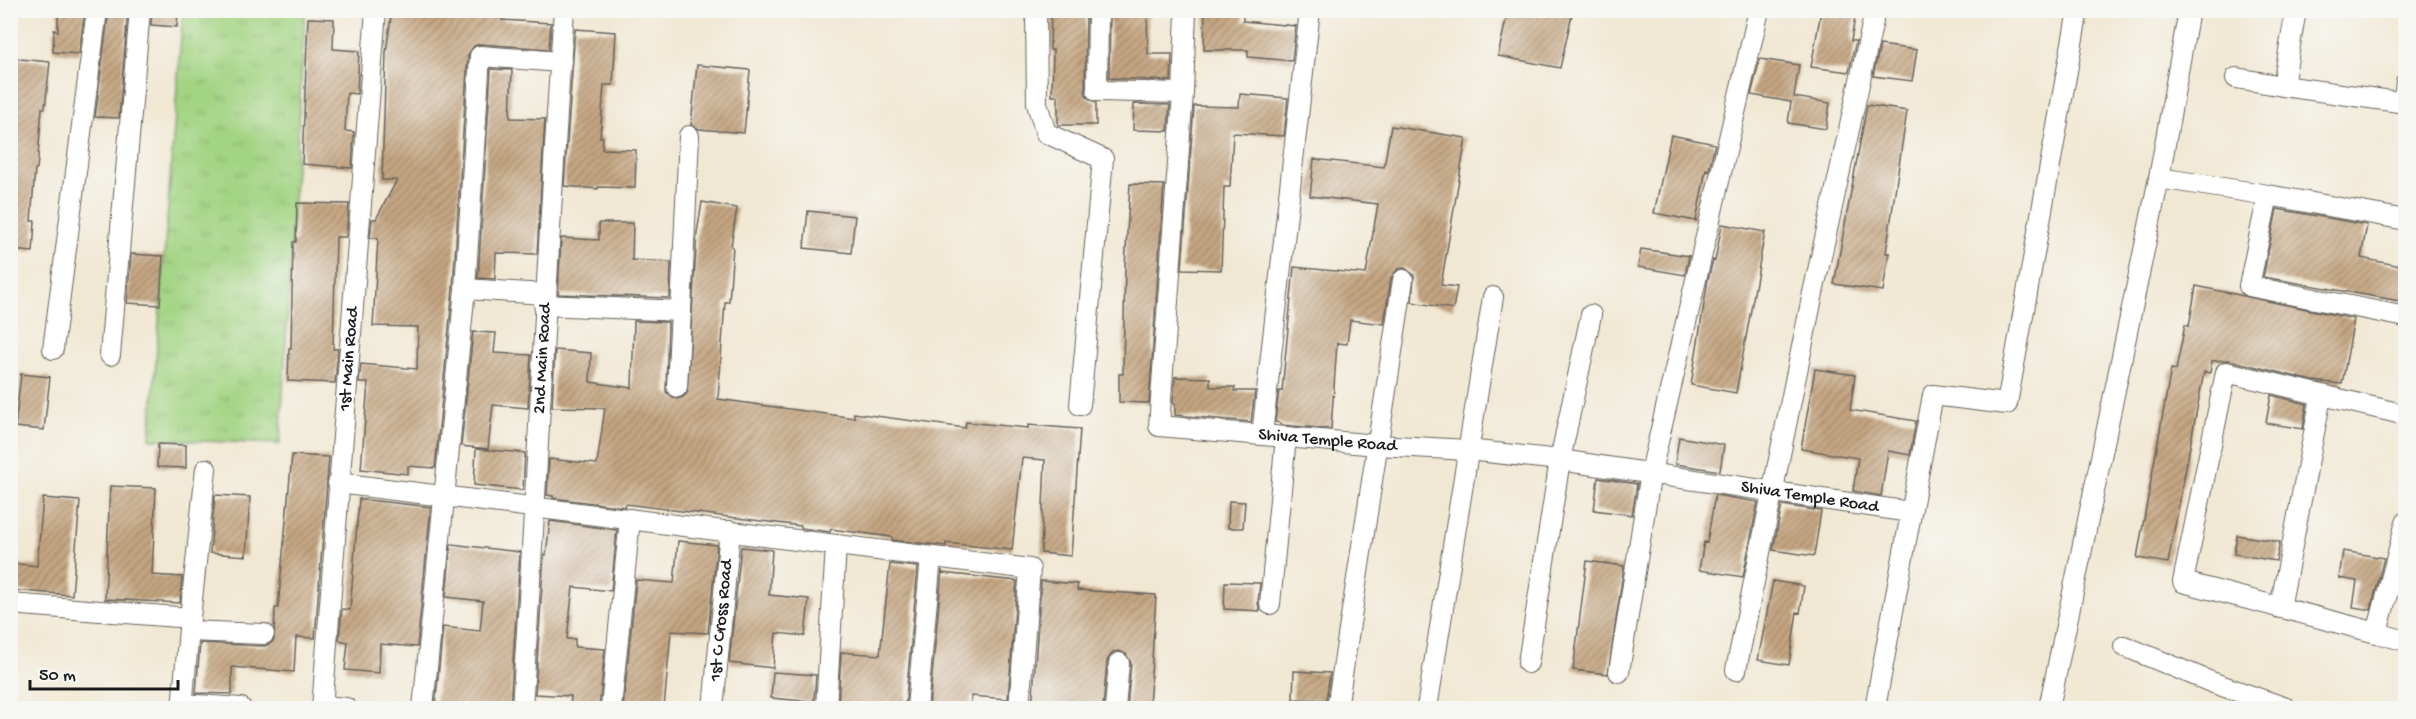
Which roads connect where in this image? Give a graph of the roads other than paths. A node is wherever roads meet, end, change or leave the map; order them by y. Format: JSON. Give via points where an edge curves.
{"nodes":[{"id":1,"x":97,"y":10,"type":"edge"},
{"id":2,"x":140,"y":10,"type":"edge"},
{"id":3,"x":376,"y":10,"type":"edge"},
{"id":4,"x":564,"y":10,"type":"edge"},
{"id":5,"x":1036,"y":10,"type":"edge"},
{"id":6,"x":1098,"y":10,"type":"edge"},
{"id":7,"x":1186,"y":10,"type":"edge"},
{"id":8,"x":1310,"y":10,"type":"edge"},
{"id":9,"x":1759,"y":10,"type":"edge"},
{"id":10,"x":2078,"y":10,"type":"edge"},
{"id":11,"x":2189,"y":10,"type":"edge"},
{"id":12,"x":2296,"y":10,"type":"edge"},
{"id":13,"x":1873,"y":21,"type":"dead end"},
{"id":14,"x":561,"y":62,"type":"junction"},
{"id":15,"x":2236,"y":78,"type":"dead end"},
{"id":16,"x":2406,"y":82,"type":"edge"},
{"id":17,"x":2283,"y":86,"type":"junction"},
{"id":18,"x":1183,"y":93,"type":"junction"},
{"id":19,"x":2404,"y":103,"type":"edge"},
{"id":20,"x":689,"y":136,"type":"dead end"},
{"id":21,"x":2159,"y":178,"type":"junction"},
{"id":22,"x":2268,"y":195,"type":"junction"},
{"id":23,"x":2406,"y":220,"type":"edge"},
{"id":24,"x":1403,"y":280,"type":"dead end"},
{"id":25,"x":465,"y":289,"type":"junction"},
{"id":26,"x":1493,"y":297,"type":"dead end"},
{"id":27,"x":544,"y":299,"type":"junction"},
{"id":28,"x":681,"y":311,"type":"junction"},
{"id":29,"x":1591,"y":315,"type":"dead end"},
{"id":30,"x":2406,"y":317,"type":"edge"},
{"id":31,"x":54,"y":349,"type":"dead end"},
{"id":32,"x":110,"y":355,"type":"dead end"},
{"id":33,"x":677,"y":387,"type":"dead end"},
{"id":34,"x":2321,"y":397,"type":"junction"},
{"id":35,"x":1080,"y":405,"type":"dead end"},
{"id":36,"x":2406,"y":415,"type":"edge"},
{"id":37,"x":1262,"y":435,"type":"junction"},
{"id":38,"x":1286,"y":437,"type":"junction"},
{"id":39,"x":1377,"y":445,"type":"junction"},
{"id":40,"x":1468,"y":450,"type":"junction"},
{"id":41,"x":1560,"y":460,"type":"junction"},
{"id":42,"x":206,"y":469,"type":"dead end"},
{"id":43,"x":1651,"y":472,"type":"junction"},
{"id":44,"x":338,"y":483,"type":"junction"},
{"id":45,"x":1773,"y":492,"type":"junction"},
{"id":46,"x":444,"y":497,"type":"junction"},
{"id":47,"x":535,"y":507,"type":"junction"},
{"id":48,"x":1910,"y":512,"type":"junction"},
{"id":49,"x":630,"y":519,"type":"junction"},
{"id":50,"x":2406,"y":522,"type":"edge"},
{"id":51,"x":730,"y":531,"type":"junction"},
{"id":52,"x":836,"y":546,"type":"junction"},
{"id":53,"x":931,"y":557,"type":"junction"},
{"id":54,"x":10,"y":604,"type":"edge"},
{"id":55,"x":1270,"y":604,"type":"dead end"},
{"id":56,"x":2280,"y":608,"type":"junction"},
{"id":57,"x":189,"y":625,"type":"junction"},
{"id":58,"x":2377,"y":633,"type":"junction"},
{"id":59,"x":264,"y":634,"type":"dead end"},
{"id":60,"x":2406,"y":641,"type":"edge"},
{"id":61,"x":2124,"y":646,"type":"dead end"},
{"id":62,"x":1119,"y":663,"type":"dead end"},
{"id":63,"x":1528,"y":663,"type":"dead end"},
{"id":64,"x":1736,"y":670,"type":"dead end"},
{"id":65,"x":1619,"y":672,"type":"dead end"},
{"id":66,"x":182,"y":706,"type":"edge"},
{"id":67,"x":322,"y":707,"type":"edge"},
{"id":68,"x":242,"y":708,"type":"edge"},
{"id":69,"x":346,"y":708,"type":"edge"},
{"id":70,"x":423,"y":708,"type":"edge"},
{"id":71,"x":522,"y":708,"type":"edge"},
{"id":72,"x":611,"y":708,"type":"edge"},
{"id":73,"x":713,"y":708,"type":"edge"},
{"id":74,"x":826,"y":708,"type":"edge"},
{"id":75,"x":917,"y":708,"type":"edge"},
{"id":76,"x":1019,"y":708,"type":"edge"},
{"id":77,"x":1115,"y":708,"type":"edge"},
{"id":78,"x":1337,"y":708,"type":"edge"},
{"id":79,"x":1427,"y":708,"type":"edge"},
{"id":80,"x":1875,"y":708,"type":"edge"},
{"id":81,"x":2049,"y":708,"type":"edge"},
{"id":82,"x":2286,"y":708,"type":"edge"}],
"edges":[{"from":1,"to":31,"type":"street"},
{"from":2,"to":32,"type":"street"},
{"from":3,"to":44,"type":"street","name":"1st Main Road"},
{"from":4,"to":14,"type":"street","name":"2nd Main Road"},
{"from":5,"to":35,"type":"street","via":[[1037,104],[1046,133],[1103,159]]},
{"from":6,"to":18,"type":"street","via":[[1097,91]]},
{"from":7,"to":18,"type":"street","name":"Shiva Temple Road"},
{"from":8,"to":37,"type":"street"},
{"from":9,"to":43,"type":"street"},
{"from":10,"to":48,"type":"street","via":[[2007,405],[1933,395]]},
{"from":11,"to":21,"type":"street"},
{"from":12,"to":17,"type":"street"},
{"from":13,"to":45,"type":"street"},
{"from":14,"to":25,"type":"street","via":[[480,56]]},
{"from":14,"to":27,"type":"street","name":"2nd Main Road"},
{"from":15,"to":17,"type":"street"},
{"from":16,"to":19,"type":"street"},
{"from":17,"to":19,"type":"street"},
{"from":18,"to":37,"type":"street","name":"Shiva Temple Road","via":[[1160,426]]},
{"from":20,"to":28,"type":"street"},
{"from":21,"to":22,"type":"street"},
{"from":21,"to":81,"type":"street"},
{"from":22,"to":23,"type":"street"},
{"from":22,"to":30,"type":"street","via":[[2249,286]]},
{"from":24,"to":39,"type":"street"},
{"from":25,"to":27,"type":"street"},
{"from":25,"to":46,"type":"street"},
{"from":26,"to":40,"type":"street"},
{"from":27,"to":28,"type":"street"},
{"from":27,"to":47,"type":"street","name":"2nd Main Road"},
{"from":28,"to":33,"type":"street"},
{"from":29,"to":41,"type":"street"},
{"from":34,"to":36,"type":"street"},
{"from":34,"to":56,"type":"street"},
{"from":34,"to":56,"type":"street","via":[[2226,372],[2183,582]]},
{"from":37,"to":38,"type":"street","name":"Shiva Temple Road"},
{"from":38,"to":39,"type":"street","name":"Shiva Temple Road"},
{"from":38,"to":55,"type":"street"},
{"from":39,"to":40,"type":"street","name":"Shiva Temple Road"},
{"from":39,"to":78,"type":"street"},
{"from":40,"to":41,"type":"street","name":"Shiva Temple Road"},
{"from":40,"to":79,"type":"street"},
{"from":41,"to":43,"type":"street","name":"Shiva Temple Road"},
{"from":41,"to":63,"type":"street"},
{"from":42,"to":57,"type":"street"},
{"from":43,"to":45,"type":"street","name":"Shiva Temple Road"},
{"from":43,"to":65,"type":"street"},
{"from":44,"to":46,"type":"street"},
{"from":44,"to":67,"type":"street","name":"1st Main Road"},
{"from":45,"to":48,"type":"street","name":"Shiva Temple Road"},
{"from":45,"to":64,"type":"street"},
{"from":46,"to":47,"type":"street"},
{"from":46,"to":70,"type":"street"},
{"from":47,"to":49,"type":"street"},
{"from":47,"to":71,"type":"street","name":"2nd Main Road"},
{"from":48,"to":80,"type":"street"},
{"from":49,"to":51,"type":"street"},
{"from":49,"to":72,"type":"street"},
{"from":50,"to":58,"type":"street"},
{"from":51,"to":52,"type":"street"},
{"from":51,"to":73,"type":"street","name":"1st C Cross Road"},
{"from":52,"to":53,"type":"street"},
{"from":52,"to":74,"type":"street"},
{"from":53,"to":75,"type":"street"},
{"from":53,"to":76,"type":"street","via":[[1030,569]]},
{"from":54,"to":57,"type":"street"},
{"from":56,"to":58,"type":"street"},
{"from":57,"to":59,"type":"street"},
{"from":57,"to":66,"type":"street"},
{"from":58,"to":60,"type":"street"},
{"from":61,"to":82,"type":"street"},
{"from":62,"to":77,"type":"street"},
{"from":66,"to":68,"type":"street"},
{"from":67,"to":69,"type":"street"}]}
